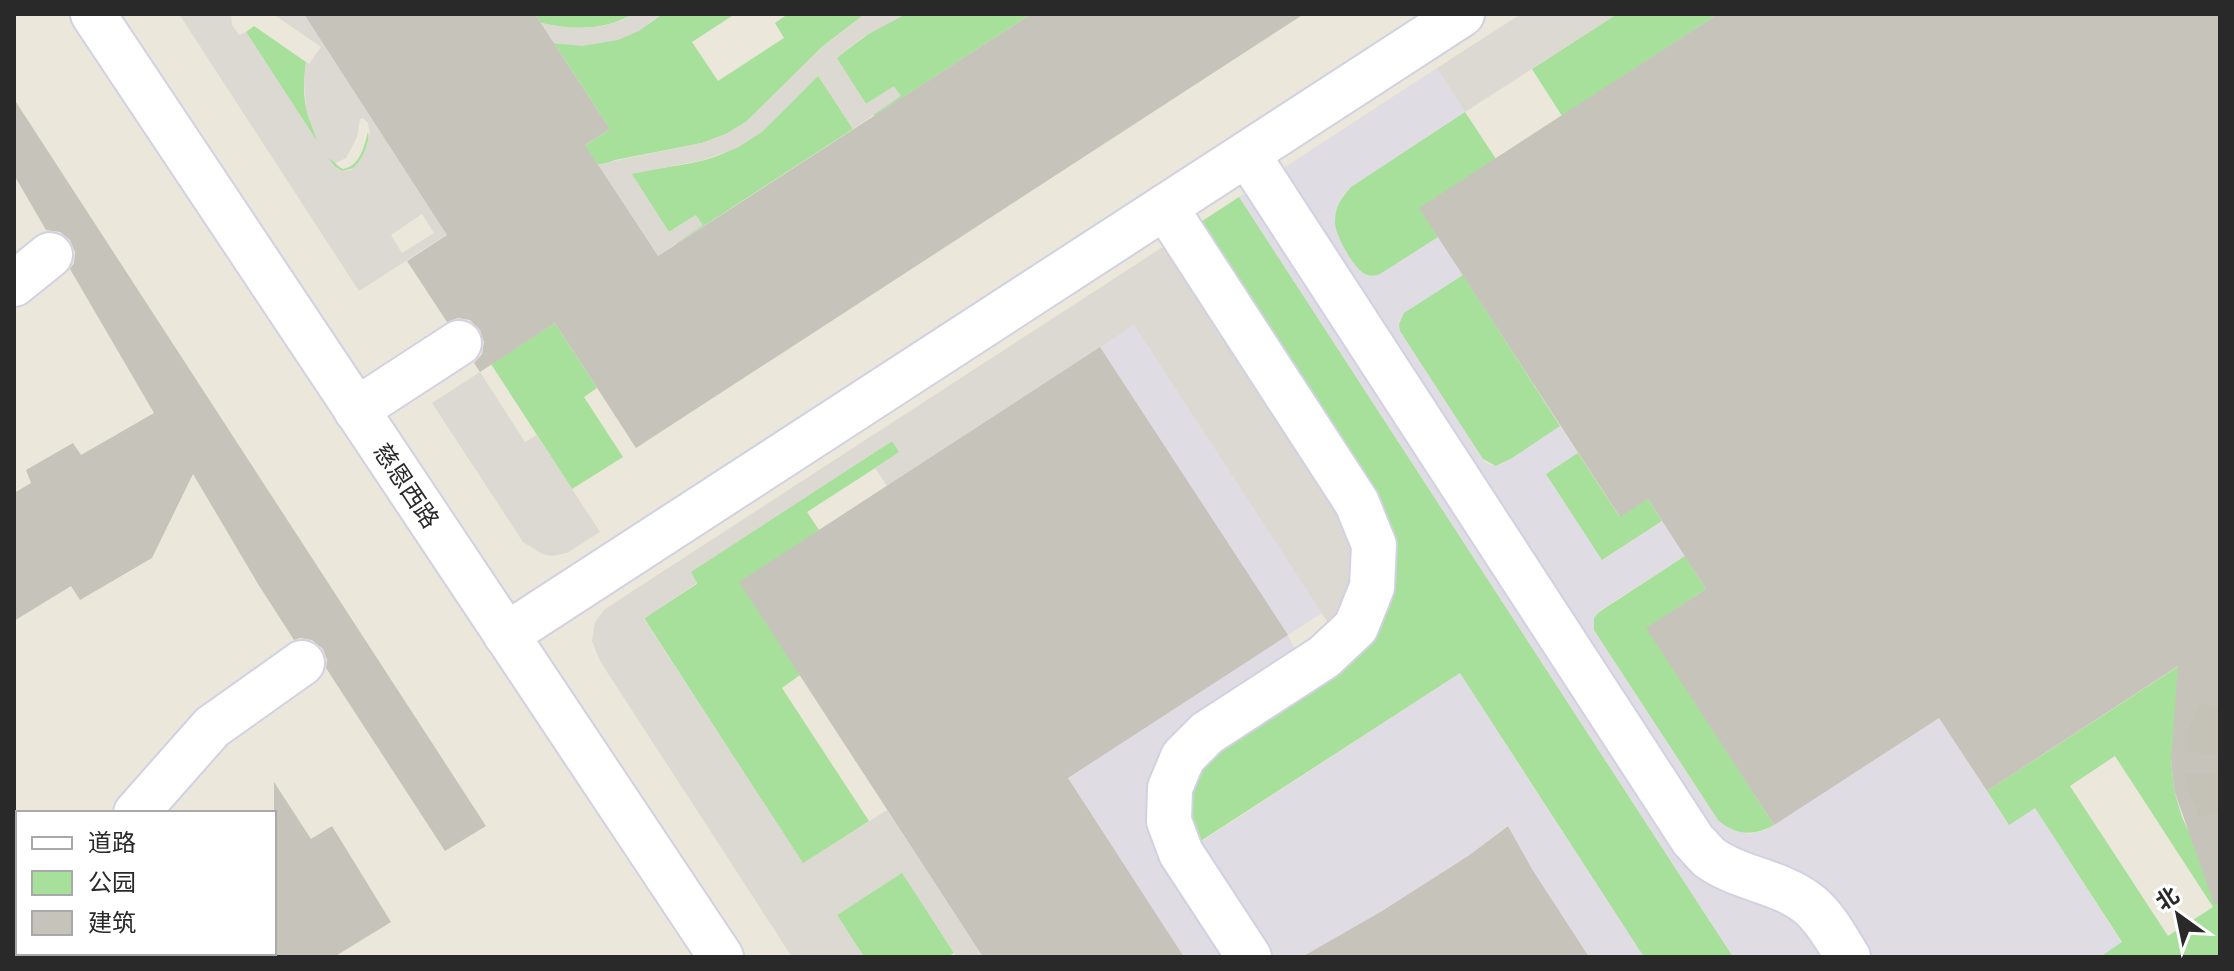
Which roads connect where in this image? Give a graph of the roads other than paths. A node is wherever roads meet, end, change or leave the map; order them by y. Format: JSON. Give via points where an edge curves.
{"nodes":[{"id":1,"x":93,"y":14,"type":"edge"},
{"id":2,"x":1462,"y":14,"type":"edge"},
{"id":3,"x":1247,"y":154,"type":"junction"},
{"id":4,"x":1165,"y":207,"type":"junction"},
{"id":5,"x":50,"y":255,"type":"dead end"},
{"id":6,"x":14,"y":284,"type":"edge"},
{"id":7,"x":459,"y":343,"type":"dead end"},
{"id":8,"x":356,"y":410,"type":"junction"},
{"id":9,"x":506,"y":635,"type":"junction"},
{"id":10,"x":302,"y":663,"type":"dead end"},
{"id":11,"x":138,"y":811,"type":"edge"},
{"id":12,"x":721,"y":957,"type":"edge"},
{"id":13,"x":1249,"y":957,"type":"edge"},
{"id":14,"x":1848,"y":957,"type":"edge"}],
"edges":[{"from":1,"to":8,"type":"street","name":"慈恩西路"},
{"from":2,"to":3,"type":"street"},
{"from":3,"to":4,"type":"street"},
{"from":3,"to":14,"type":"street","via":[[1693,840],[1725,867],[1793,893],[1811,906]]},
{"from":4,"to":9,"type":"street"},
{"from":4,"to":13,"type":"street","via":[[1357,503],[1374,545],[1372,587],[1356,627],[1324,657],[1207,733],[1183,757],[1170,788],[1169,821],[1181,853]]},
{"from":5,"to":6,"type":"street"},
{"from":7,"to":8,"type":"street"},
{"from":8,"to":9,"type":"street","name":"慈恩西路"},
{"from":9,"to":12,"type":"street","name":"慈恩西路"},
{"from":10,"to":11,"type":"street","via":[[212,727]]}]}
